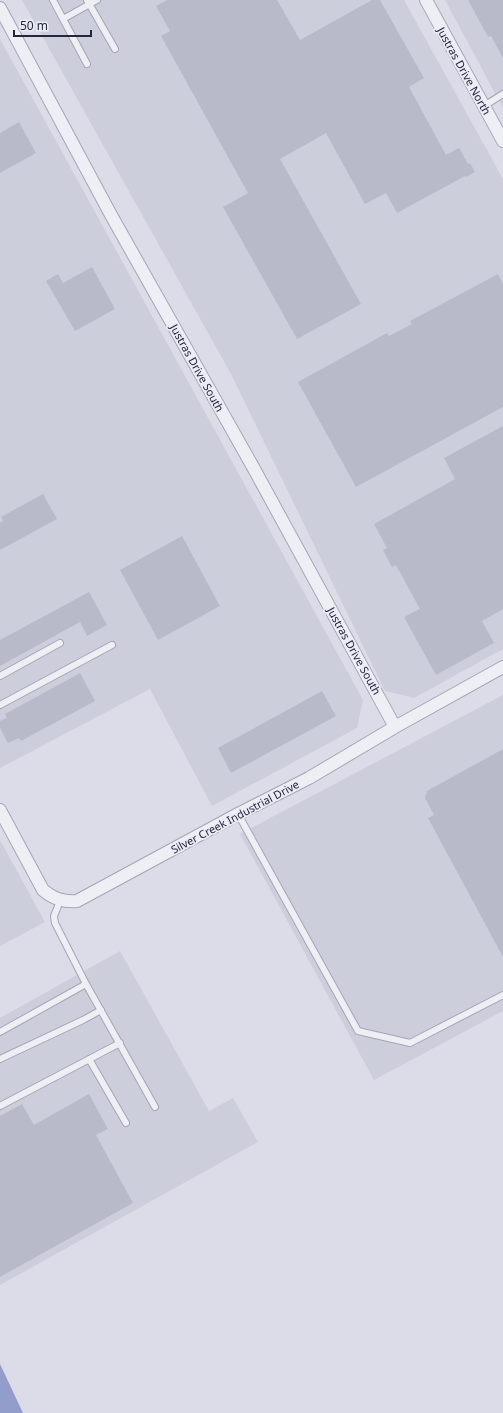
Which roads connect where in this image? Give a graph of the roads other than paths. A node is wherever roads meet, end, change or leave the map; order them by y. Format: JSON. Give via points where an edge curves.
{"nodes":[{"id":1,"x":53,"y":0,"type":"edge"},
{"id":2,"x":97,"y":0,"type":"edge"},
{"id":3,"x":426,"y":0,"type":"edge"},
{"id":4,"x":88,"y":2,"type":"edge"},
{"id":5,"x":0,"y":8,"type":"edge"},
{"id":6,"x":63,"y":19,"type":"junction"},
{"id":7,"x":115,"y":49,"type":"dead end"},
{"id":8,"x":87,"y":64,"type":"dead end"},
{"id":9,"x":503,"y":94,"type":"edge"},
{"id":10,"x":484,"y":106,"type":"junction"},
{"id":11,"x":503,"y":141,"type":"edge"},
{"id":12,"x":60,"y":643,"type":"dead end"},
{"id":13,"x":112,"y":645,"type":"dead end"},
{"id":14,"x":503,"y":667,"type":"edge"},
{"id":15,"x":0,"y":676,"type":"edge"},
{"id":16,"x":0,"y":705,"type":"edge"},
{"id":17,"x":395,"y":727,"type":"junction"},
{"id":18,"x":0,"y":810,"type":"edge"},
{"id":19,"x":238,"y":814,"type":"junction"},
{"id":20,"x":60,"y":900,"type":"junction"},
{"id":21,"x":86,"y":984,"type":"junction"},
{"id":22,"x":503,"y":995,"type":"edge"},
{"id":23,"x":101,"y":1010,"type":"junction"},
{"id":24,"x":0,"y":1032,"type":"edge"},
{"id":25,"x":120,"y":1043,"type":"junction"},
{"id":26,"x":0,"y":1059,"type":"edge"},
{"id":27,"x":89,"y":1059,"type":"junction"},
{"id":28,"x":0,"y":1106,"type":"edge"},
{"id":29,"x":155,"y":1107,"type":"dead end"},
{"id":30,"x":126,"y":1123,"type":"dead end"}],
"edges":[{"from":1,"to":6,"type":"lane"},
{"from":2,"to":4,"type":"lane"},
{"from":3,"to":10,"type":"street","name":"Justras Drive North"},
{"from":4,"to":6,"type":"lane"},
{"from":4,"to":7,"type":"lane"},
{"from":5,"to":17,"type":"street","name":"Justras Drive South"},
{"from":6,"to":8,"type":"lane"},
{"from":9,"to":10,"type":"lane"},
{"from":10,"to":11,"type":"street","name":"Justras Drive North"},
{"from":12,"to":15,"type":"lane"},
{"from":13,"to":16,"type":"lane"},
{"from":14,"to":17,"type":"street","name":"Silver Creek Industrial Drive"},
{"from":17,"to":19,"type":"street","name":"Silver Creek Industrial Drive","via":[[308,778]]},
{"from":18,"to":20,"type":"street","via":[[43,890]]},
{"from":19,"to":20,"type":"street","name":"Silver Creek Industrial Drive","via":[[77,901]]},
{"from":19,"to":22,"type":"lane","via":[[358,1031],[410,1044]]},
{"from":20,"to":21,"type":"lane","via":[[54,916],[55,923]]},
{"from":21,"to":23,"type":"lane"},
{"from":21,"to":24,"type":"lane"},
{"from":23,"to":25,"type":"lane"},
{"from":23,"to":26,"type":"lane"},
{"from":25,"to":27,"type":"lane"},
{"from":25,"to":29,"type":"lane"},
{"from":27,"to":28,"type":"lane"},
{"from":27,"to":30,"type":"lane"}]}
